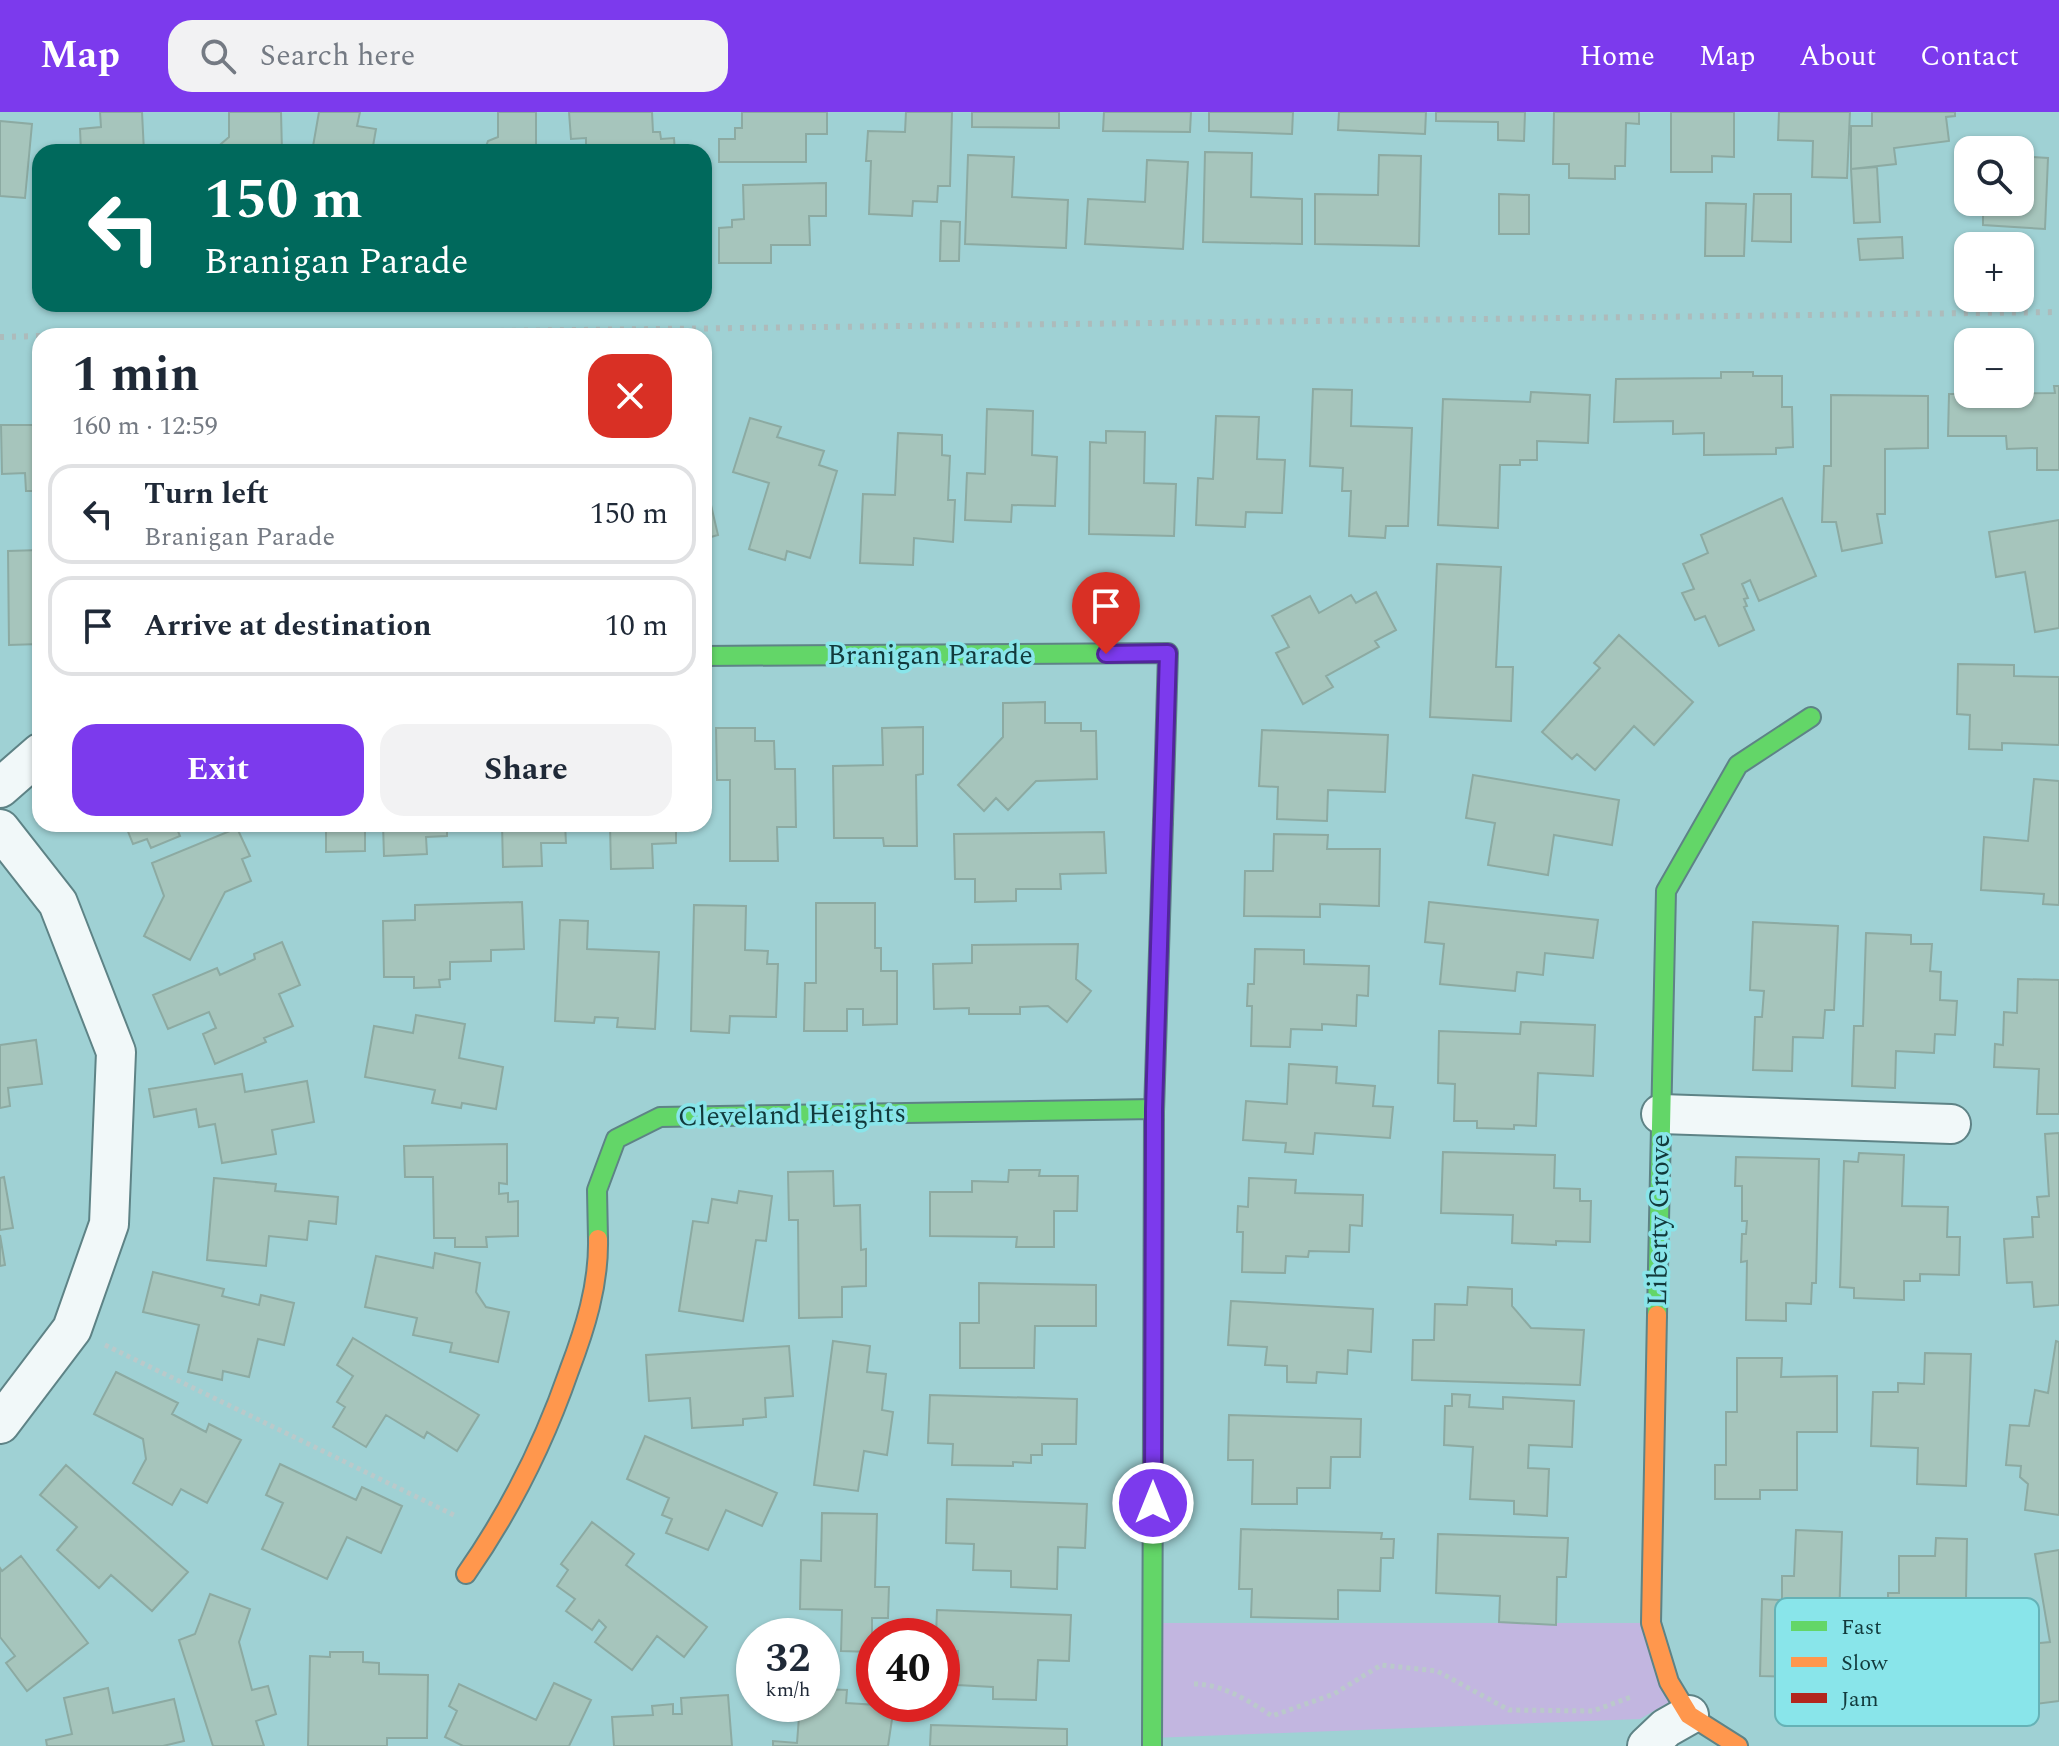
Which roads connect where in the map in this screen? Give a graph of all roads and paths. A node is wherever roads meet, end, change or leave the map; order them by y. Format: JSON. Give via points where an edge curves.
{"nodes":[{"id":1,"x":712,"y":656,"type":"edge"},
{"id":2,"x":1811,"y":717,"type":"dead end"},
{"id":3,"x":32,"y":760,"type":"edge"},
{"id":4,"x":0,"y":788,"type":"edge"},
{"id":5,"x":0,"y":829,"type":"edge"},
{"id":6,"x":1154,"y":1109,"type":"junction"},
{"id":7,"x":1661,"y":1114,"type":"junction"},
{"id":8,"x":1951,"y":1124,"type":"dead end"},
{"id":9,"x":72,"y":1329,"type":"junction"},
{"id":10,"x":0,"y":1424,"type":"edge"},
{"id":11,"x":494,"y":1534,"type":"junction"},
{"id":12,"x":466,"y":1574,"type":"dead end"},
{"id":13,"x":1669,"y":1682,"type":"junction"},
{"id":14,"x":1153,"y":1684,"type":"junction"},
{"id":15,"x":1689,"y":1715,"type":"junction"},
{"id":16,"x":1152,"y":1746,"type":"edge"},
{"id":17,"x":1647,"y":1746,"type":"edge"},
{"id":18,"x":1738,"y":1746,"type":"edge"}],
"edges":[{"from":1,"to":6,"type":"street","name":"Branigan Parade","via":[[1168,653]]},
{"from":2,"to":7,"type":"street","name":"Liberty Grove","via":[[1738,765],[1666,891]]},
{"from":3,"to":4,"type":"street"},
{"from":5,"to":9,"type":"street","via":[[58,903],[116,1052],[109,1224]]},
{"from":6,"to":11,"type":"street","name":"Cleveland Heights","via":[[660,1117],[616,1139],[597,1190],[598,1253],[587,1322],[548,1431]]},
{"from":6,"to":14,"type":"street","name":"Branigan Parade"},
{"from":7,"to":8,"type":"street"},
{"from":7,"to":13,"type":"street","name":"Liberty Grove","via":[[1651,1623]]},
{"from":9,"to":10,"type":"street"},
{"from":9,"to":11,"type":"path"},
{"from":11,"to":12,"type":"street","name":"Cleveland Heights"},
{"from":13,"to":14,"type":"path","via":[[1593,1711],[1509,1710],[1437,1671],[1381,1665],[1334,1694],[1272,1716],[1204,1684]]},
{"from":13,"to":15,"type":"street","name":"Liberty Grove"},
{"from":14,"to":16,"type":"street","name":"Branigan Parade"},
{"from":15,"to":17,"type":"street"},
{"from":15,"to":18,"type":"street","name":"Liberty Grove"}]}
